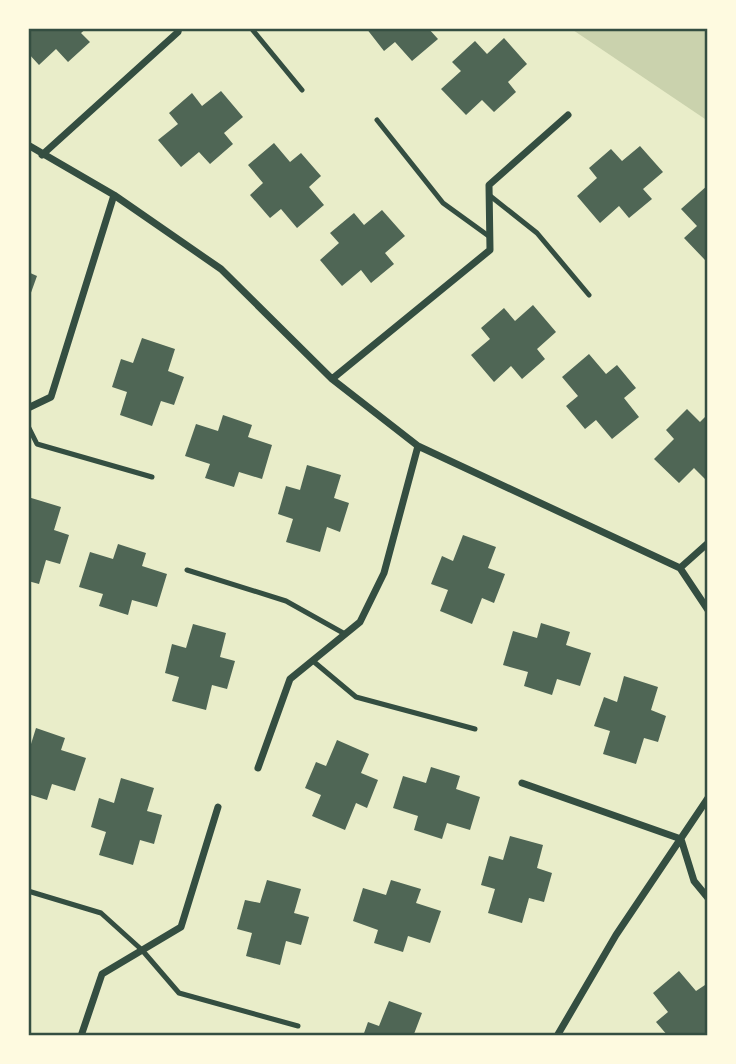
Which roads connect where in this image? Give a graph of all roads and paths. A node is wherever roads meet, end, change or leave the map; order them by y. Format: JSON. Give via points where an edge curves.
{"nodes":[{"id":1,"x":178,"y":28,"type":"edge"},
{"id":2,"x":251,"y":28,"type":"edge"},
{"id":3,"x":302,"y":90,"type":"dead end"},
{"id":4,"x":568,"y":115,"type":"dead end"},
{"id":5,"x":377,"y":120,"type":"dead end"},
{"id":6,"x":28,"y":145,"type":"edge"},
{"id":7,"x":42,"y":155,"type":"junction"},
{"id":8,"x":114,"y":195,"type":"junction"},
{"id":9,"x":489,"y":195,"type":"junction"},
{"id":10,"x":490,"y":237,"type":"junction"},
{"id":11,"x":589,"y":295,"type":"dead end"},
{"id":12,"x":332,"y":379,"type":"junction"},
{"id":13,"x":28,"y":408,"type":"edge"},
{"id":14,"x":28,"y":426,"type":"edge"},
{"id":15,"x":418,"y":446,"type":"junction"},
{"id":16,"x":152,"y":477,"type":"dead end"},
{"id":17,"x":708,"y":543,"type":"edge"},
{"id":18,"x":680,"y":568,"type":"junction"},
{"id":19,"x":187,"y":570,"type":"dead end"},
{"id":20,"x":708,"y":610,"type":"edge"},
{"id":21,"x":345,"y":634,"type":"junction"},
{"id":22,"x":313,"y":662,"type":"junction"},
{"id":23,"x":475,"y":730,"type":"dead end"},
{"id":24,"x":258,"y":768,"type":"dead end"},
{"id":25,"x":522,"y":783,"type":"dead end"},
{"id":26,"x":708,"y":798,"type":"edge"},
{"id":27,"x":218,"y":807,"type":"dead end"},
{"id":28,"x":681,"y":839,"type":"junction"},
{"id":29,"x":28,"y":891,"type":"edge"},
{"id":30,"x":708,"y":898,"type":"edge"},
{"id":31,"x":142,"y":950,"type":"junction"},
{"id":32,"x":298,"y":1026,"type":"dead end"},
{"id":33,"x":82,"y":1036,"type":"edge"},
{"id":34,"x":557,"y":1036,"type":"edge"}],
"edges":[{"from":1,"to":7,"type":"street"},
{"from":2,"to":3,"type":"lane"},
{"from":4,"to":9,"type":"street","via":[[489,185]]},
{"from":5,"to":10,"type":"lane","via":[[443,203]]},
{"from":6,"to":7,"type":"street"},
{"from":7,"to":8,"type":"street"},
{"from":8,"to":12,"type":"street","via":[[221,269]]},
{"from":8,"to":13,"type":"street","via":[[51,397]]},
{"from":9,"to":10,"type":"street"},
{"from":9,"to":11,"type":"lane","via":[[537,233]]},
{"from":10,"to":12,"type":"street","via":[[490,250]]},
{"from":12,"to":15,"type":"street"},
{"from":14,"to":16,"type":"lane","via":[[37,444]]},
{"from":15,"to":18,"type":"street"},
{"from":15,"to":21,"type":"street","via":[[384,573],[360,622]]},
{"from":17,"to":18,"type":"street"},
{"from":18,"to":20,"type":"street"},
{"from":19,"to":21,"type":"lane","via":[[286,601]]},
{"from":21,"to":22,"type":"street"},
{"from":22,"to":23,"type":"lane","via":[[356,697]]},
{"from":22,"to":24,"type":"street","via":[[290,680]]},
{"from":25,"to":28,"type":"street"},
{"from":26,"to":28,"type":"street"},
{"from":27,"to":31,"type":"street","via":[[181,927]]},
{"from":28,"to":30,"type":"street","via":[[694,881]]},
{"from":28,"to":34,"type":"street","via":[[616,935]]},
{"from":29,"to":31,"type":"lane","via":[[101,913]]},
{"from":31,"to":32,"type":"lane","via":[[179,993]]},
{"from":31,"to":33,"type":"street","via":[[102,974]]}]}
